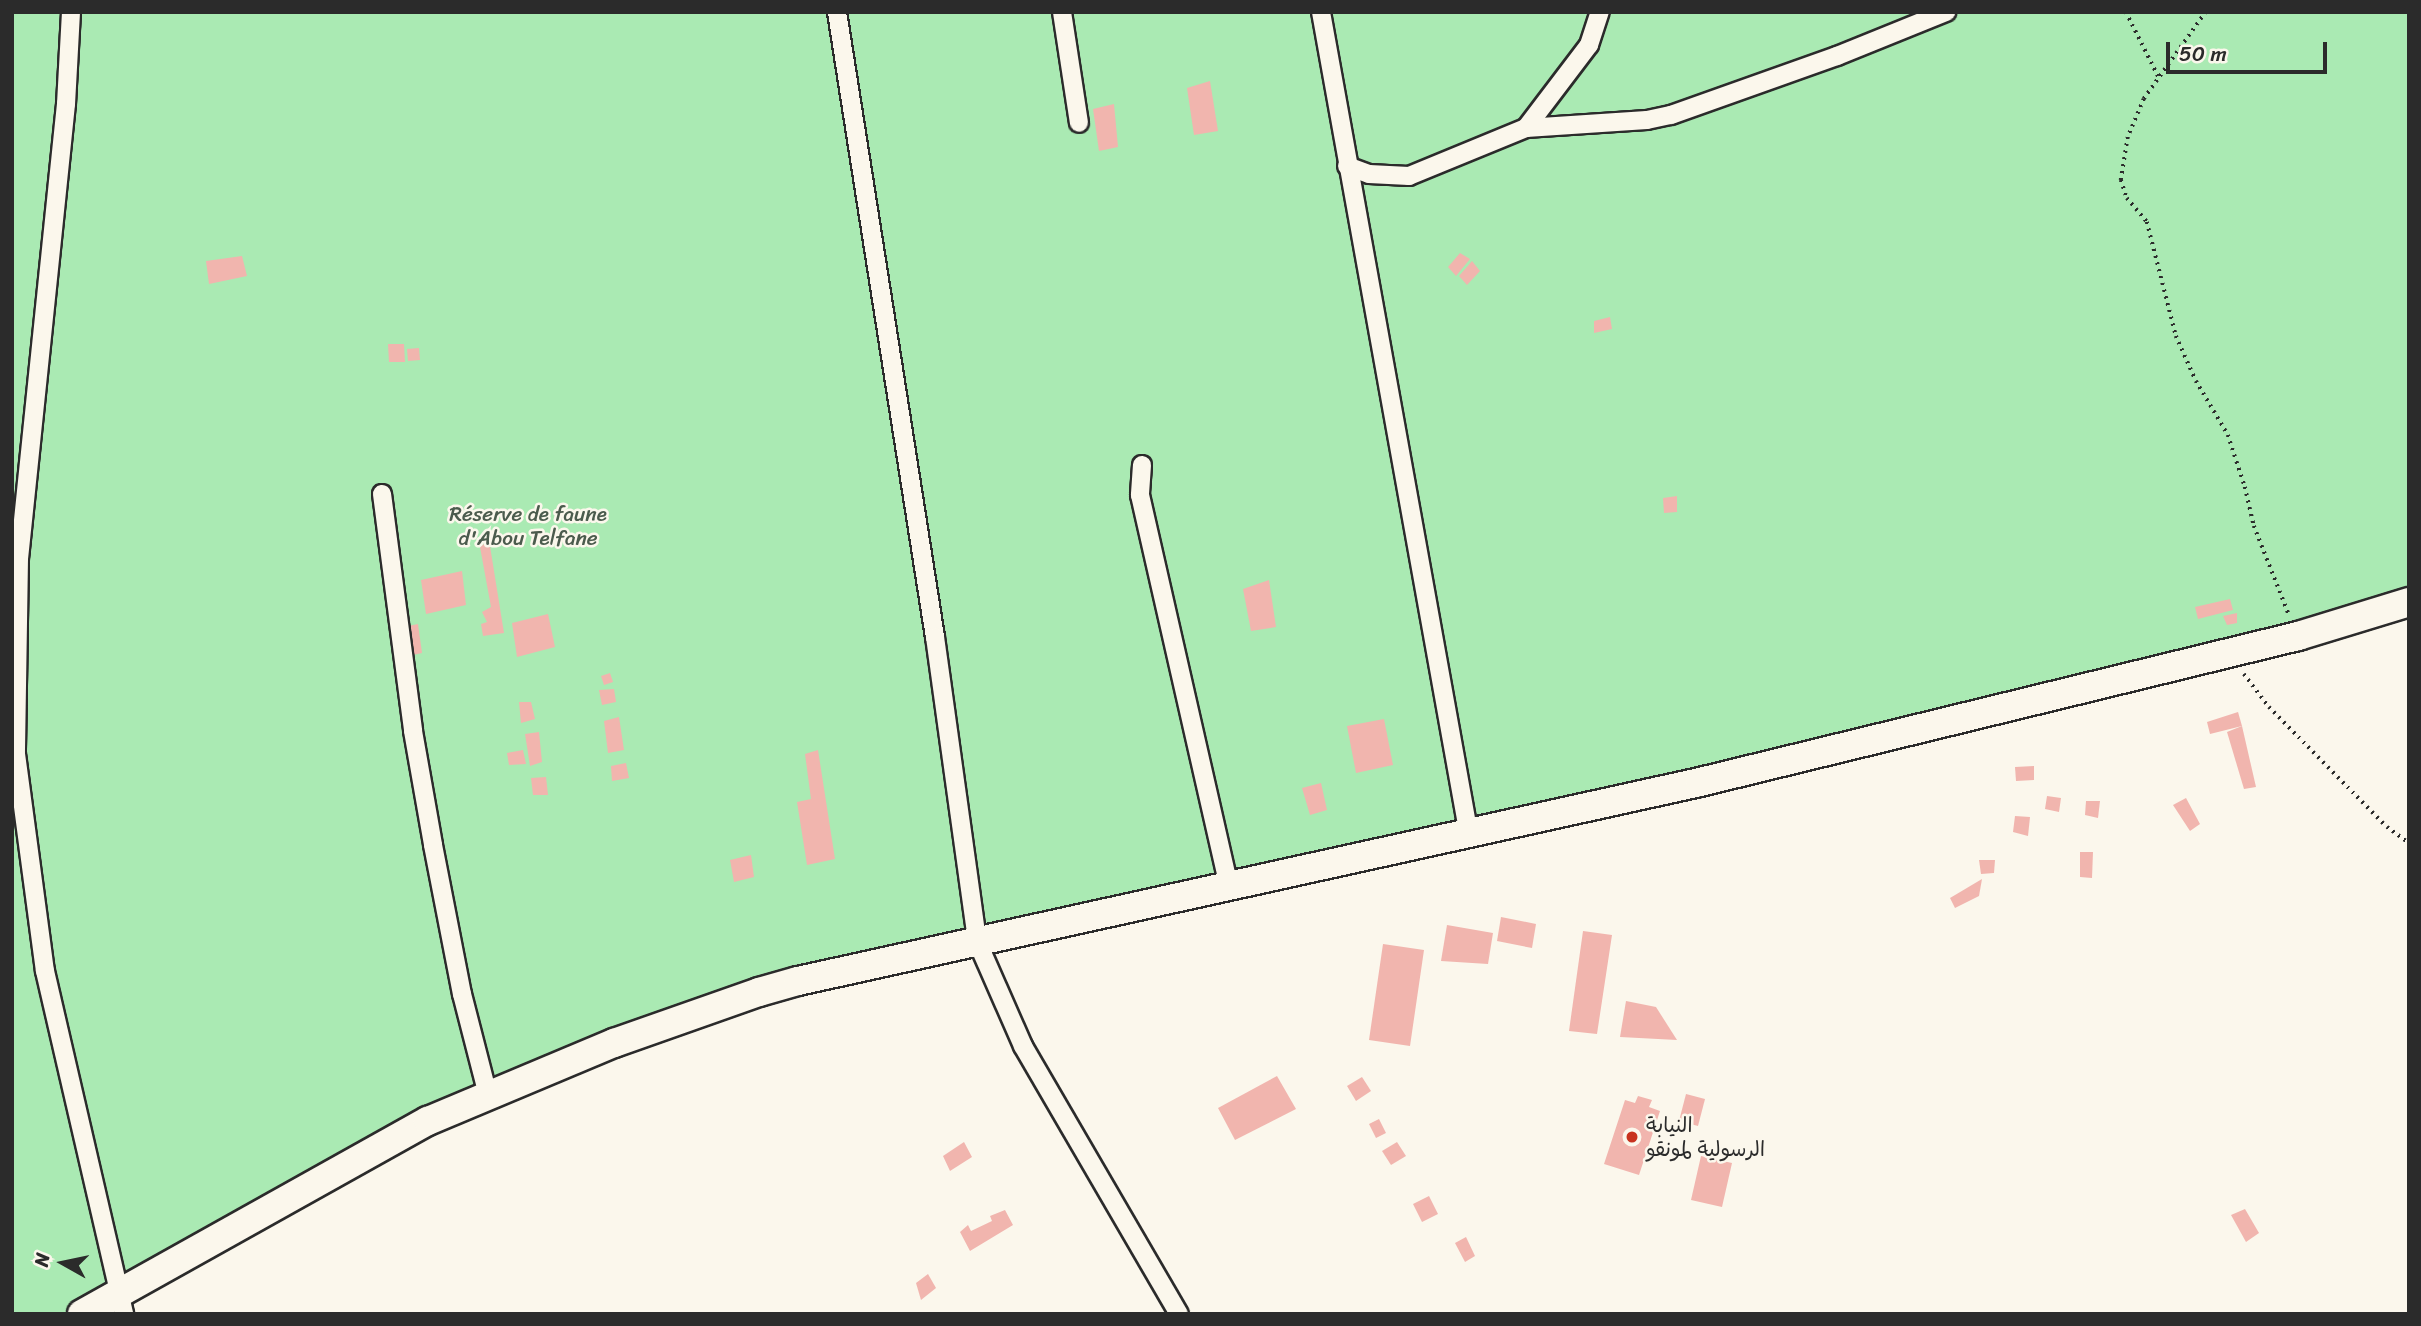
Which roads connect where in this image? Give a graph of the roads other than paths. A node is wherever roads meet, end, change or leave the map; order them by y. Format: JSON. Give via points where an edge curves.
{"nodes":[{"id":1,"x":71,"y":12,"type":"edge"},
{"id":2,"x":837,"y":12,"type":"edge"},
{"id":3,"x":1062,"y":12,"type":"edge"},
{"id":4,"x":1321,"y":12,"type":"edge"},
{"id":5,"x":1600,"y":12,"type":"edge"},
{"id":6,"x":1946,"y":12,"type":"edge"},
{"id":7,"x":1079,"y":123,"type":"dead end"},
{"id":8,"x":1526,"y":128,"type":"junction"},
{"id":9,"x":1347,"y":166,"type":"junction"},
{"id":10,"x":1142,"y":465,"type":"dead end"},
{"id":11,"x":382,"y":494,"type":"dead end"},
{"id":12,"x":2409,"y":602,"type":"edge"},
{"id":13,"x":1469,"y":835,"type":"junction"},
{"id":14,"x":1229,"y":886,"type":"junction"},
{"id":15,"x":977,"y":941,"type":"junction"},
{"id":16,"x":488,"y":1096,"type":"junction"},
{"id":17,"x":122,"y":1303,"type":"edge"},
{"id":18,"x":82,"y":1314,"type":"edge"},
{"id":19,"x":1179,"y":1314,"type":"edge"}],
"edges":[{"from":1,"to":17,"type":"street","via":[[66,104],[19,558],[16,754],[46,971]]},
{"from":2,"to":15,"type":"street","via":[[935,637]]},
{"from":3,"to":7,"type":"street"},
{"from":4,"to":9,"type":"street"},
{"from":5,"to":8,"type":"street","via":[[1589,45]]},
{"from":6,"to":8,"type":"street","via":[[1671,115]]},
{"from":8,"to":9,"type":"street","via":[[1409,176],[1379,176]]},
{"from":9,"to":13,"type":"street"},
{"from":10,"to":14,"type":"street","via":[[1140,495]]},
{"from":11,"to":16,"type":"street","via":[[433,845],[462,994]]},
{"from":12,"to":13,"type":"main road","via":[[2298,636]]},
{"from":13,"to":14,"type":"main road"},
{"from":14,"to":15,"type":"main road"},
{"from":15,"to":16,"type":"main road","via":[[759,992],[614,1043]]},
{"from":15,"to":19,"type":"street","via":[[1023,1046]]},
{"from":16,"to":17,"type":"main road","via":[[428,1121]]},
{"from":17,"to":18,"type":"main road"}]}
